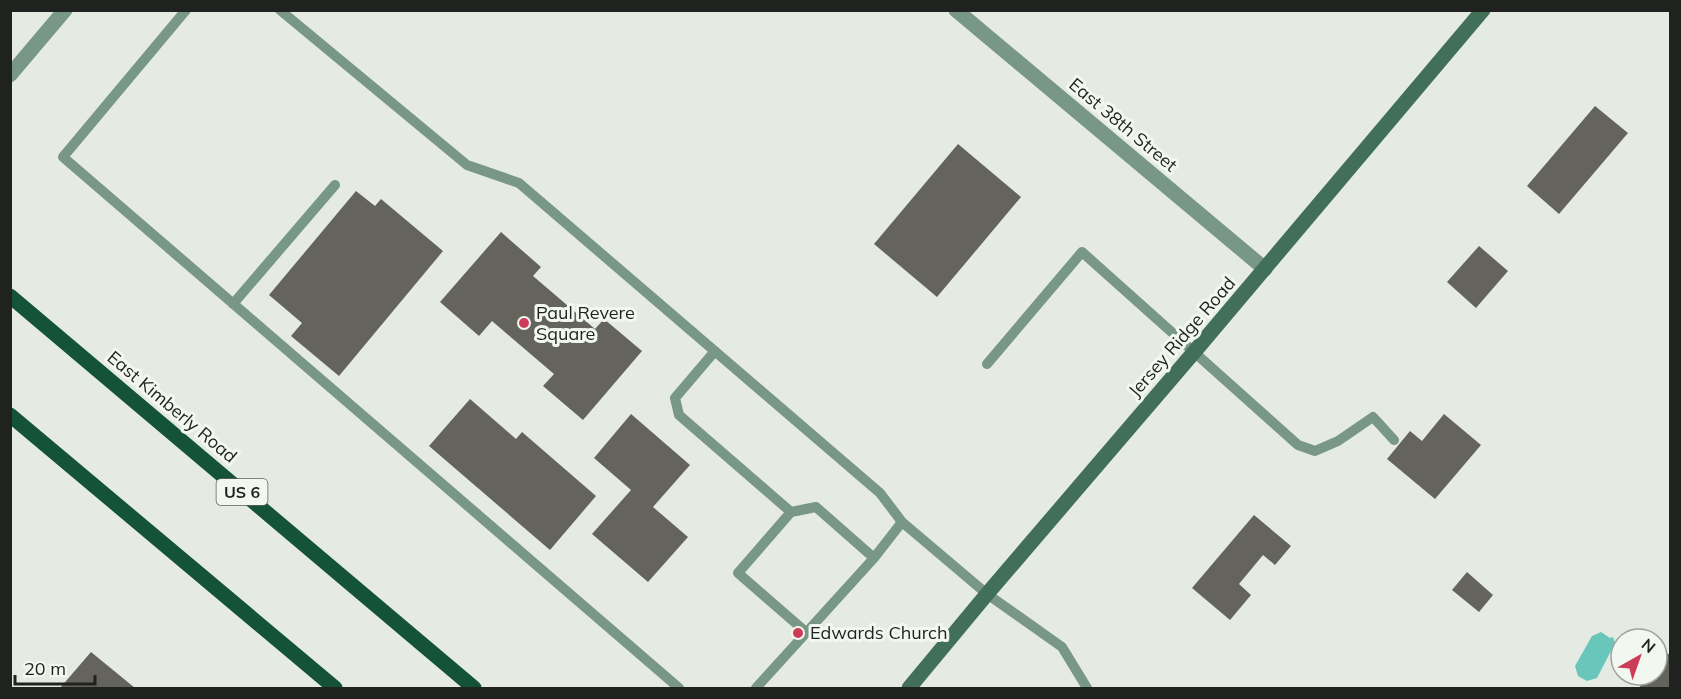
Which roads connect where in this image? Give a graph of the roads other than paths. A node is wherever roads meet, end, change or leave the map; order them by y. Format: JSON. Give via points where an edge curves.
{"nodes":[{"id":1,"x":65,"y":10,"type":"edge"},
{"id":2,"x":186,"y":10,"type":"edge"},
{"id":3,"x":280,"y":10,"type":"edge"},
{"id":4,"x":956,"y":10,"type":"edge"},
{"id":5,"x":1483,"y":10,"type":"edge"},
{"id":6,"x":10,"y":75,"type":"edge"},
{"id":7,"x":334,"y":185,"type":"dead end"},
{"id":8,"x":1265,"y":269,"type":"junction"},
{"id":9,"x":10,"y":296,"type":"edge"},
{"id":10,"x":233,"y":304,"type":"junction"},
{"id":11,"x":715,"y":351,"type":"junction"},
{"id":12,"x":1195,"y":351,"type":"junction"},
{"id":13,"x":987,"y":364,"type":"dead end"},
{"id":14,"x":10,"y":415,"type":"edge"},
{"id":15,"x":1394,"y":440,"type":"dead end"},
{"id":16,"x":791,"y":512,"type":"junction"},
{"id":17,"x":902,"y":522,"type":"junction"},
{"id":18,"x":874,"y":558,"type":"junction"},
{"id":19,"x":987,"y":594,"type":"junction"},
{"id":20,"x":807,"y":633,"type":"junction"},
{"id":21,"x":335,"y":688,"type":"edge"},
{"id":22,"x":474,"y":688,"type":"edge"},
{"id":23,"x":679,"y":688,"type":"edge"},
{"id":24,"x":756,"y":688,"type":"edge"},
{"id":25,"x":909,"y":688,"type":"edge"},
{"id":26,"x":1087,"y":688,"type":"edge"}],
"edges":[{"from":1,"to":6,"type":"street"},
{"from":2,"to":10,"type":"lane","via":[[63,157]]},
{"from":3,"to":11,"type":"lane","via":[[467,165],[519,183]]},
{"from":4,"to":8,"type":"street","name":"East 38th Street"},
{"from":5,"to":8,"type":"main road","name":"Jersey Ridge Road"},
{"from":7,"to":10,"type":"lane"},
{"from":8,"to":12,"type":"main road","name":"Jersey Ridge Road"},
{"from":9,"to":22,"type":"main road","name":"East Kimberly Road","number":"US 6"},
{"from":10,"to":23,"type":"lane"},
{"from":11,"to":16,"type":"lane","via":[[675,398],[678,415]]},
{"from":11,"to":17,"type":"lane","via":[[880,493]]},
{"from":12,"to":13,"type":"lane","via":[[1082,252]]},
{"from":12,"to":15,"type":"lane","via":[[1298,445],[1315,451],[1338,441],[1373,417]]},
{"from":12,"to":19,"type":"main road","name":"Jersey Ridge Road"},
{"from":14,"to":21,"type":"main road"},
{"from":16,"to":18,"type":"lane","via":[[816,507]]},
{"from":16,"to":20,"type":"lane","via":[[738,573]]},
{"from":17,"to":18,"type":"lane"},
{"from":17,"to":19,"type":"lane"},
{"from":18,"to":20,"type":"lane"},
{"from":19,"to":25,"type":"main road","name":"Jersey Ridge Road"},
{"from":19,"to":26,"type":"lane","via":[[1062,647]]},
{"from":20,"to":24,"type":"lane"}]}
